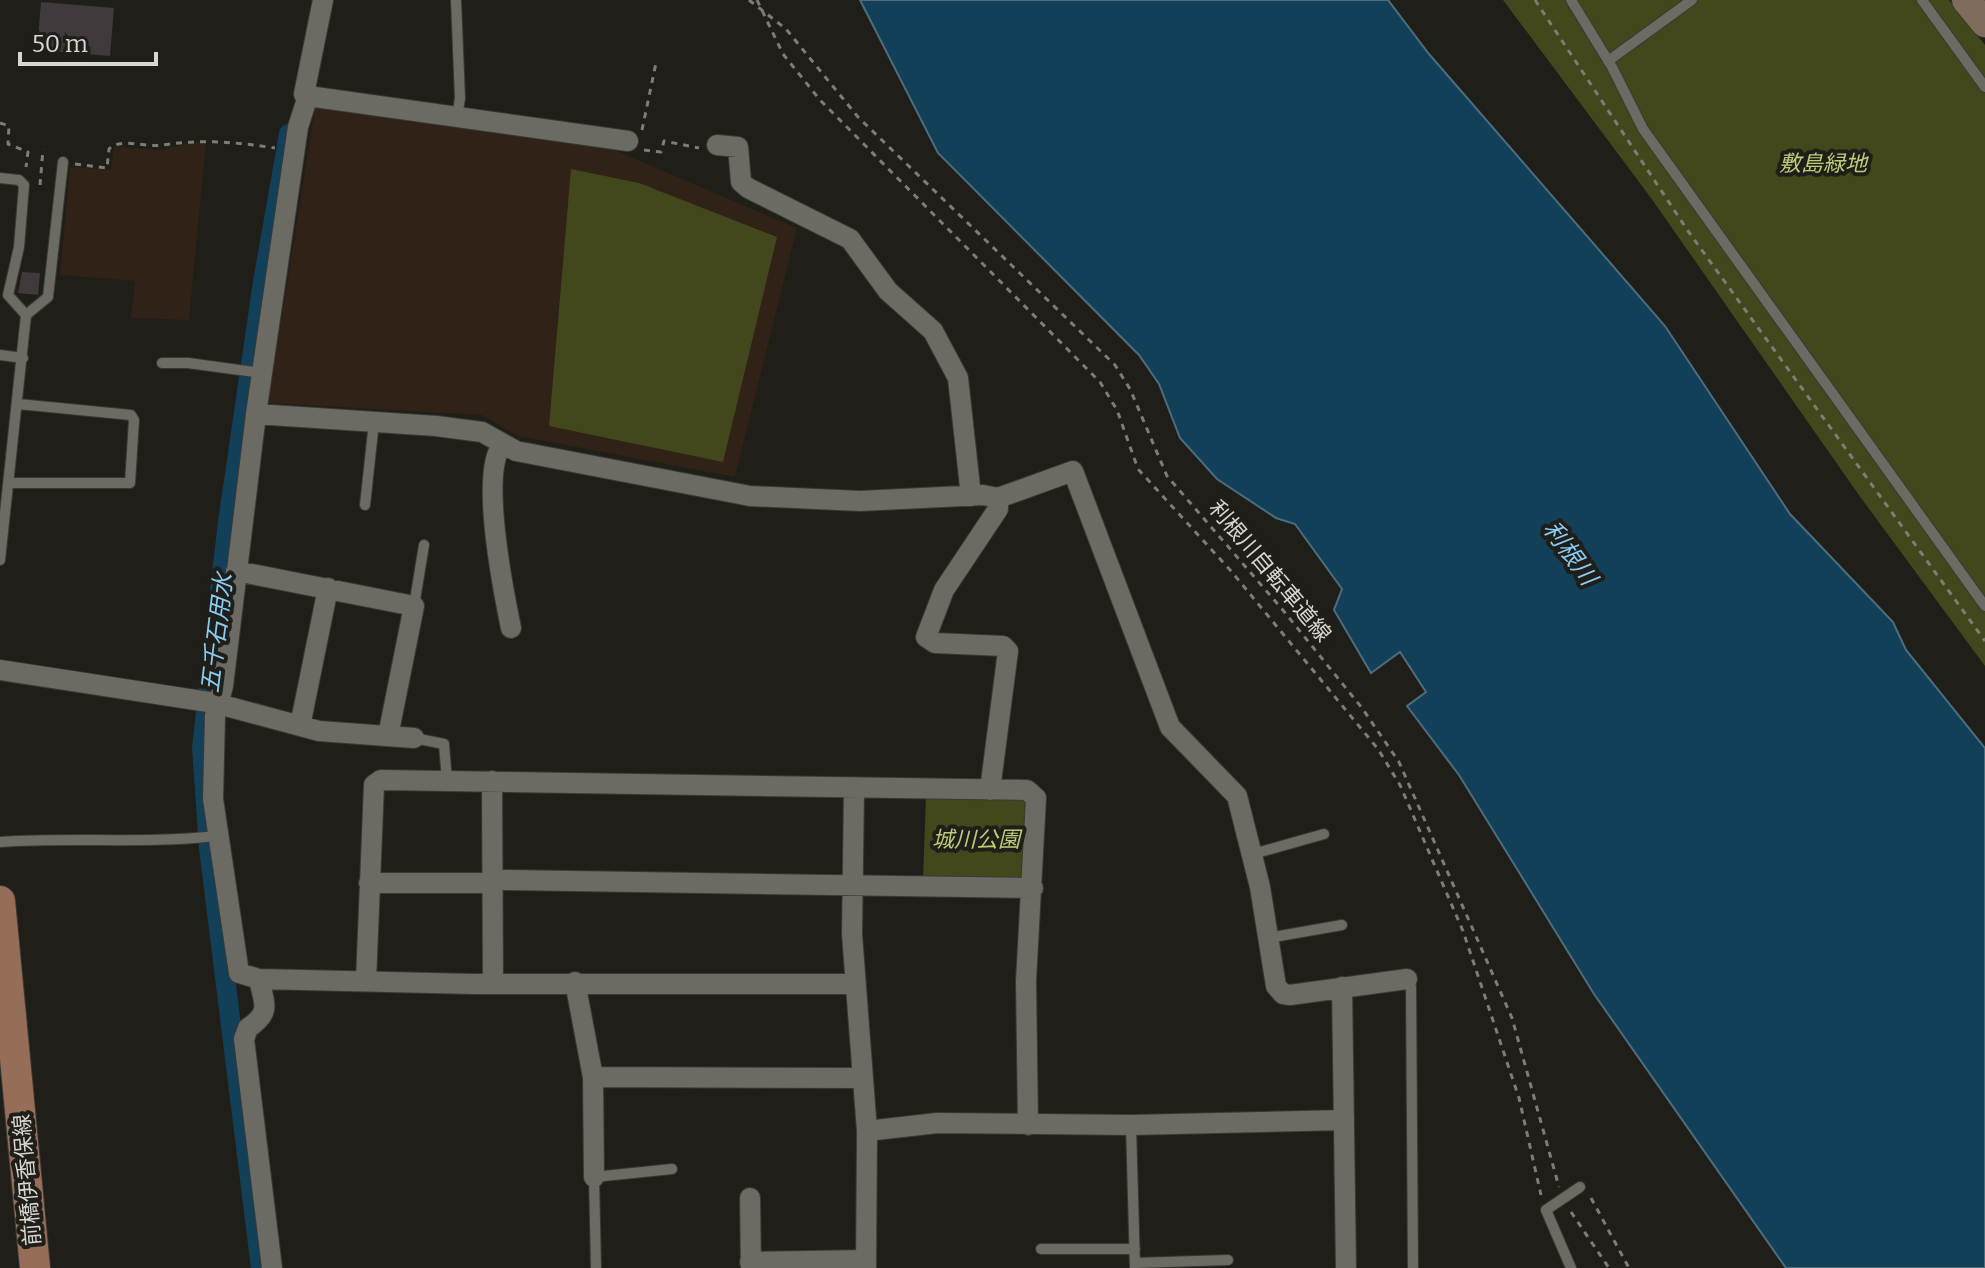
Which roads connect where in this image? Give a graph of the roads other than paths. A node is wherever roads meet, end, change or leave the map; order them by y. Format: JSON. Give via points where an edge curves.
{"nodes":[{"id":1,"x":323,"y":0,"type":"edge"},
{"id":2,"x":456,"y":0,"type":"edge"},
{"id":3,"x":1571,"y":0,"type":"edge"},
{"id":4,"x":1692,"y":0,"type":"edge"},
{"id":5,"x":1922,"y":0,"type":"edge"},
{"id":6,"x":1966,"y":0,"type":"edge"},
{"id":7,"x":1985,"y":23,"type":"edge"},
{"id":8,"x":1608,"y":61,"type":"junction"},
{"id":9,"x":1985,"y":87,"type":"edge"},
{"id":10,"x":307,"y":99,"type":"junction"},
{"id":11,"x":457,"y":117,"type":"junction"},
{"id":12,"x":628,"y":141,"type":"road end"},
{"id":13,"x":717,"y":145,"type":"road end"},
{"id":14,"x":63,"y":162,"type":"road end"},
{"id":15,"x":0,"y":178,"type":"edge"},
{"id":16,"x":26,"y":315,"type":"junction"},
{"id":17,"x":0,"y":355,"type":"edge"},
{"id":18,"x":23,"y":358,"type":"junction"},
{"id":19,"x":162,"y":363,"type":"dead end"},
{"id":20,"x":262,"y":373,"type":"junction"},
{"id":21,"x":18,"y":404,"type":"junction"},
{"id":22,"x":256,"y":414,"type":"junction"},
{"id":23,"x":374,"y":422,"type":"junction"},
{"id":24,"x":502,"y":446,"type":"junction"},
{"id":25,"x":9,"y":483,"type":"junction"},
{"id":26,"x":971,"y":496,"type":"junction"},
{"id":27,"x":998,"y":498,"type":"junction"},
{"id":28,"x":365,"y":505,"type":"dead end"},
{"id":29,"x":424,"y":545,"type":"dead end"},
{"id":30,"x":0,"y":560,"type":"edge"},
{"id":31,"x":236,"y":571,"type":"junction"},
{"id":32,"x":328,"y":588,"type":"junction"},
{"id":33,"x":414,"y":606,"type":"junction"},
{"id":34,"x":1985,"y":606,"type":"edge"},
{"id":35,"x":511,"y":628,"type":"dead end"},
{"id":36,"x":0,"y":670,"type":"edge"},
{"id":37,"x":220,"y":704,"type":"junction"},
{"id":38,"x":300,"y":726,"type":"junction"},
{"id":39,"x":388,"y":736,"type":"junction"},
{"id":40,"x":414,"y":738,"type":"joint"},
{"id":41,"x":447,"y":781,"type":"junction"},
{"id":42,"x":492,"y":781,"type":"junction"},
{"id":43,"x":854,"y":790,"type":"junction"},
{"id":44,"x":990,"y":790,"type":"junction"},
{"id":45,"x":1324,"y":834,"type":"dead end"},
{"id":46,"x":217,"y":836,"type":"junction"},
{"id":47,"x":0,"y":842,"type":"edge"},
{"id":48,"x":1253,"y":854,"type":"junction"},
{"id":49,"x":492,"y":880,"type":"junction"},
{"id":50,"x":369,"y":883,"type":"junction"},
{"id":51,"x":852,"y":886,"type":"junction"},
{"id":52,"x":1033,"y":888,"type":"junction"},
{"id":53,"x":0,"y":901,"type":"edge"},
{"id":54,"x":1342,"y":925,"type":"dead end"},
{"id":55,"x":1268,"y":938,"type":"junction"},
{"id":56,"x":259,"y":979,"type":"junction"},
{"id":57,"x":1407,"y":979,"type":"joint"},
{"id":58,"x":366,"y":981,"type":"junction"},
{"id":59,"x":575,"y":982,"type":"junction"},
{"id":60,"x":493,"y":983,"type":"junction"},
{"id":61,"x":854,"y":984,"type":"junction"},
{"id":62,"x":1342,"y":987,"type":"junction"},
{"id":63,"x":593,"y":1077,"type":"junction"},
{"id":64,"x":863,"y":1078,"type":"junction"},
{"id":65,"x":1344,"y":1120,"type":"junction"},
{"id":66,"x":1028,"y":1125,"type":"junction"},
{"id":67,"x":1131,"y":1125,"type":"junction"},
{"id":68,"x":867,"y":1131,"type":"junction"},
{"id":69,"x":672,"y":1169,"type":"dead end"},
{"id":70,"x":594,"y":1177,"type":"junction"},
{"id":71,"x":1580,"y":1187,"type":"road end"},
{"id":72,"x":750,"y":1198,"type":"dead end"},
{"id":73,"x":1041,"y":1249,"type":"dead end"},
{"id":74,"x":1135,"y":1249,"type":"junction"},
{"id":75,"x":1228,"y":1260,"type":"dead end"},
{"id":76,"x":866,"y":1264,"type":"edge"},
{"id":77,"x":750,"y":1265,"type":"edge"},
{"id":78,"x":1135,"y":1266,"type":"edge"},
{"id":79,"x":35,"y":1268,"type":"edge"},
{"id":80,"x":272,"y":1268,"type":"edge"},
{"id":81,"x":596,"y":1268,"type":"edge"},
{"id":82,"x":1346,"y":1268,"type":"edge"},
{"id":83,"x":1413,"y":1268,"type":"edge"},
{"id":84,"x":1571,"y":1268,"type":"edge"}],
"edges":[{"from":1,"to":10,"type":"street"},
{"from":2,"to":11,"type":"lane"},
{"from":3,"to":8,"type":"lane"},
{"from":4,"to":8,"type":"lane"},
{"from":5,"to":9,"type":"lane"},
{"from":6,"to":7,"type":"street"},
{"from":8,"to":34,"type":"lane","via":[[1643,129]]},
{"from":10,"to":11,"type":"street"},
{"from":10,"to":20,"type":"street","via":[[298,127]]},
{"from":11,"to":12,"type":"street"},
{"from":13,"to":26,"type":"street","via":[[738,147],[741,182],[748,188],[850,239],[888,291],[933,331],[958,378]]},
{"from":14,"to":16,"type":"lane","via":[[48,297]]},
{"from":15,"to":16,"type":"lane","via":[[22,182],[25,191],[8,295]]},
{"from":16,"to":18,"type":"lane"},
{"from":17,"to":18,"type":"lane"},
{"from":18,"to":21,"type":"lane"},
{"from":19,"to":20,"type":"lane"},
{"from":20,"to":22,"type":"street"},
{"from":21,"to":25,"type":"lane"},
{"from":21,"to":25,"type":"lane","via":[[131,415],[130,483]]},
{"from":22,"to":23,"type":"street"},
{"from":22,"to":31,"type":"street"},
{"from":23,"to":24,"type":"street","via":[[482,432]]},
{"from":23,"to":28,"type":"lane"},
{"from":24,"to":26,"type":"street","via":[[750,496],[834,501]]},
{"from":24,"to":35,"type":"street","via":[[495,459],[495,545]]},
{"from":25,"to":30,"type":"lane"},
{"from":26,"to":27,"type":"street"},
{"from":27,"to":44,"type":"street","via":[[998,509],[944,590],[926,637],[935,643],[1003,646],[1008,651]]},
{"from":27,"to":48,"type":"street","via":[[1069,470],[1078,475],[1170,727],[1233,791]]},
{"from":29,"to":33,"type":"lane"},
{"from":31,"to":32,"type":"street"},
{"from":31,"to":37,"type":"street"},
{"from":32,"to":33,"type":"street"},
{"from":32,"to":38,"type":"street"},
{"from":33,"to":39,"type":"street"},
{"from":36,"to":37,"type":"street"},
{"from":37,"to":38,"type":"street"},
{"from":37,"to":46,"type":"street","via":[[212,764]]},
{"from":38,"to":39,"type":"street"},
{"from":39,"to":40,"type":"street"},
{"from":40,"to":41,"type":"lane","via":[[444,744]]},
{"from":41,"to":42,"type":"street"},
{"from":41,"to":50,"type":"street","via":[[381,780],[374,785]]},
{"from":42,"to":43,"type":"street"},
{"from":42,"to":49,"type":"street"},
{"from":43,"to":44,"type":"street"},
{"from":43,"to":51,"type":"street"},
{"from":44,"to":52,"type":"street","via":[[1027,790],[1036,798]]},
{"from":45,"to":48,"type":"lane"},
{"from":46,"to":47,"type":"lane","via":[[117,843],[68,838]]},
{"from":46,"to":56,"type":"street","via":[[237,967],[245,976]]},
{"from":48,"to":55,"type":"street"},
{"from":49,"to":50,"type":"street"},
{"from":49,"to":51,"type":"street"},
{"from":49,"to":60,"type":"street"},
{"from":50,"to":58,"type":"street"},
{"from":51,"to":52,"type":"street"},
{"from":51,"to":61,"type":"street"},
{"from":52,"to":66,"type":"street","via":[[1026,981]]},
{"from":53,"to":79,"type":"main road","name":"前橋伊香保線"},
{"from":54,"to":55,"type":"lane"},
{"from":55,"to":62,"type":"street","via":[[1276,986],[1283,994]]},
{"from":56,"to":58,"type":"street"},
{"from":56,"to":80,"type":"street","via":[[265,1013],[244,1039]]},
{"from":57,"to":62,"type":"street"},
{"from":57,"to":83,"type":"lane","via":[[1413,1066]]},
{"from":58,"to":60,"type":"street"},
{"from":59,"to":60,"type":"street"},
{"from":59,"to":61,"type":"street"},
{"from":59,"to":63,"type":"street"},
{"from":61,"to":64,"type":"street"},
{"from":62,"to":65,"type":"street"},
{"from":63,"to":64,"type":"street"},
{"from":63,"to":70,"type":"street"},
{"from":64,"to":68,"type":"street"},
{"from":65,"to":67,"type":"street"},
{"from":65,"to":82,"type":"street"},
{"from":66,"to":67,"type":"street"},
{"from":66,"to":68,"type":"street","via":[[937,1123]]},
{"from":67,"to":74,"type":"lane"},
{"from":68,"to":76,"type":"street"},
{"from":69,"to":70,"type":"lane"},
{"from":70,"to":81,"type":"lane"},
{"from":71,"to":84,"type":"lane","via":[[1546,1210]]},
{"from":72,"to":77,"type":"street"},
{"from":73,"to":74,"type":"lane"},
{"from":74,"to":78,"type":"lane"},
{"from":75,"to":78,"type":"lane"},
{"from":76,"to":77,"type":"street"}]}
